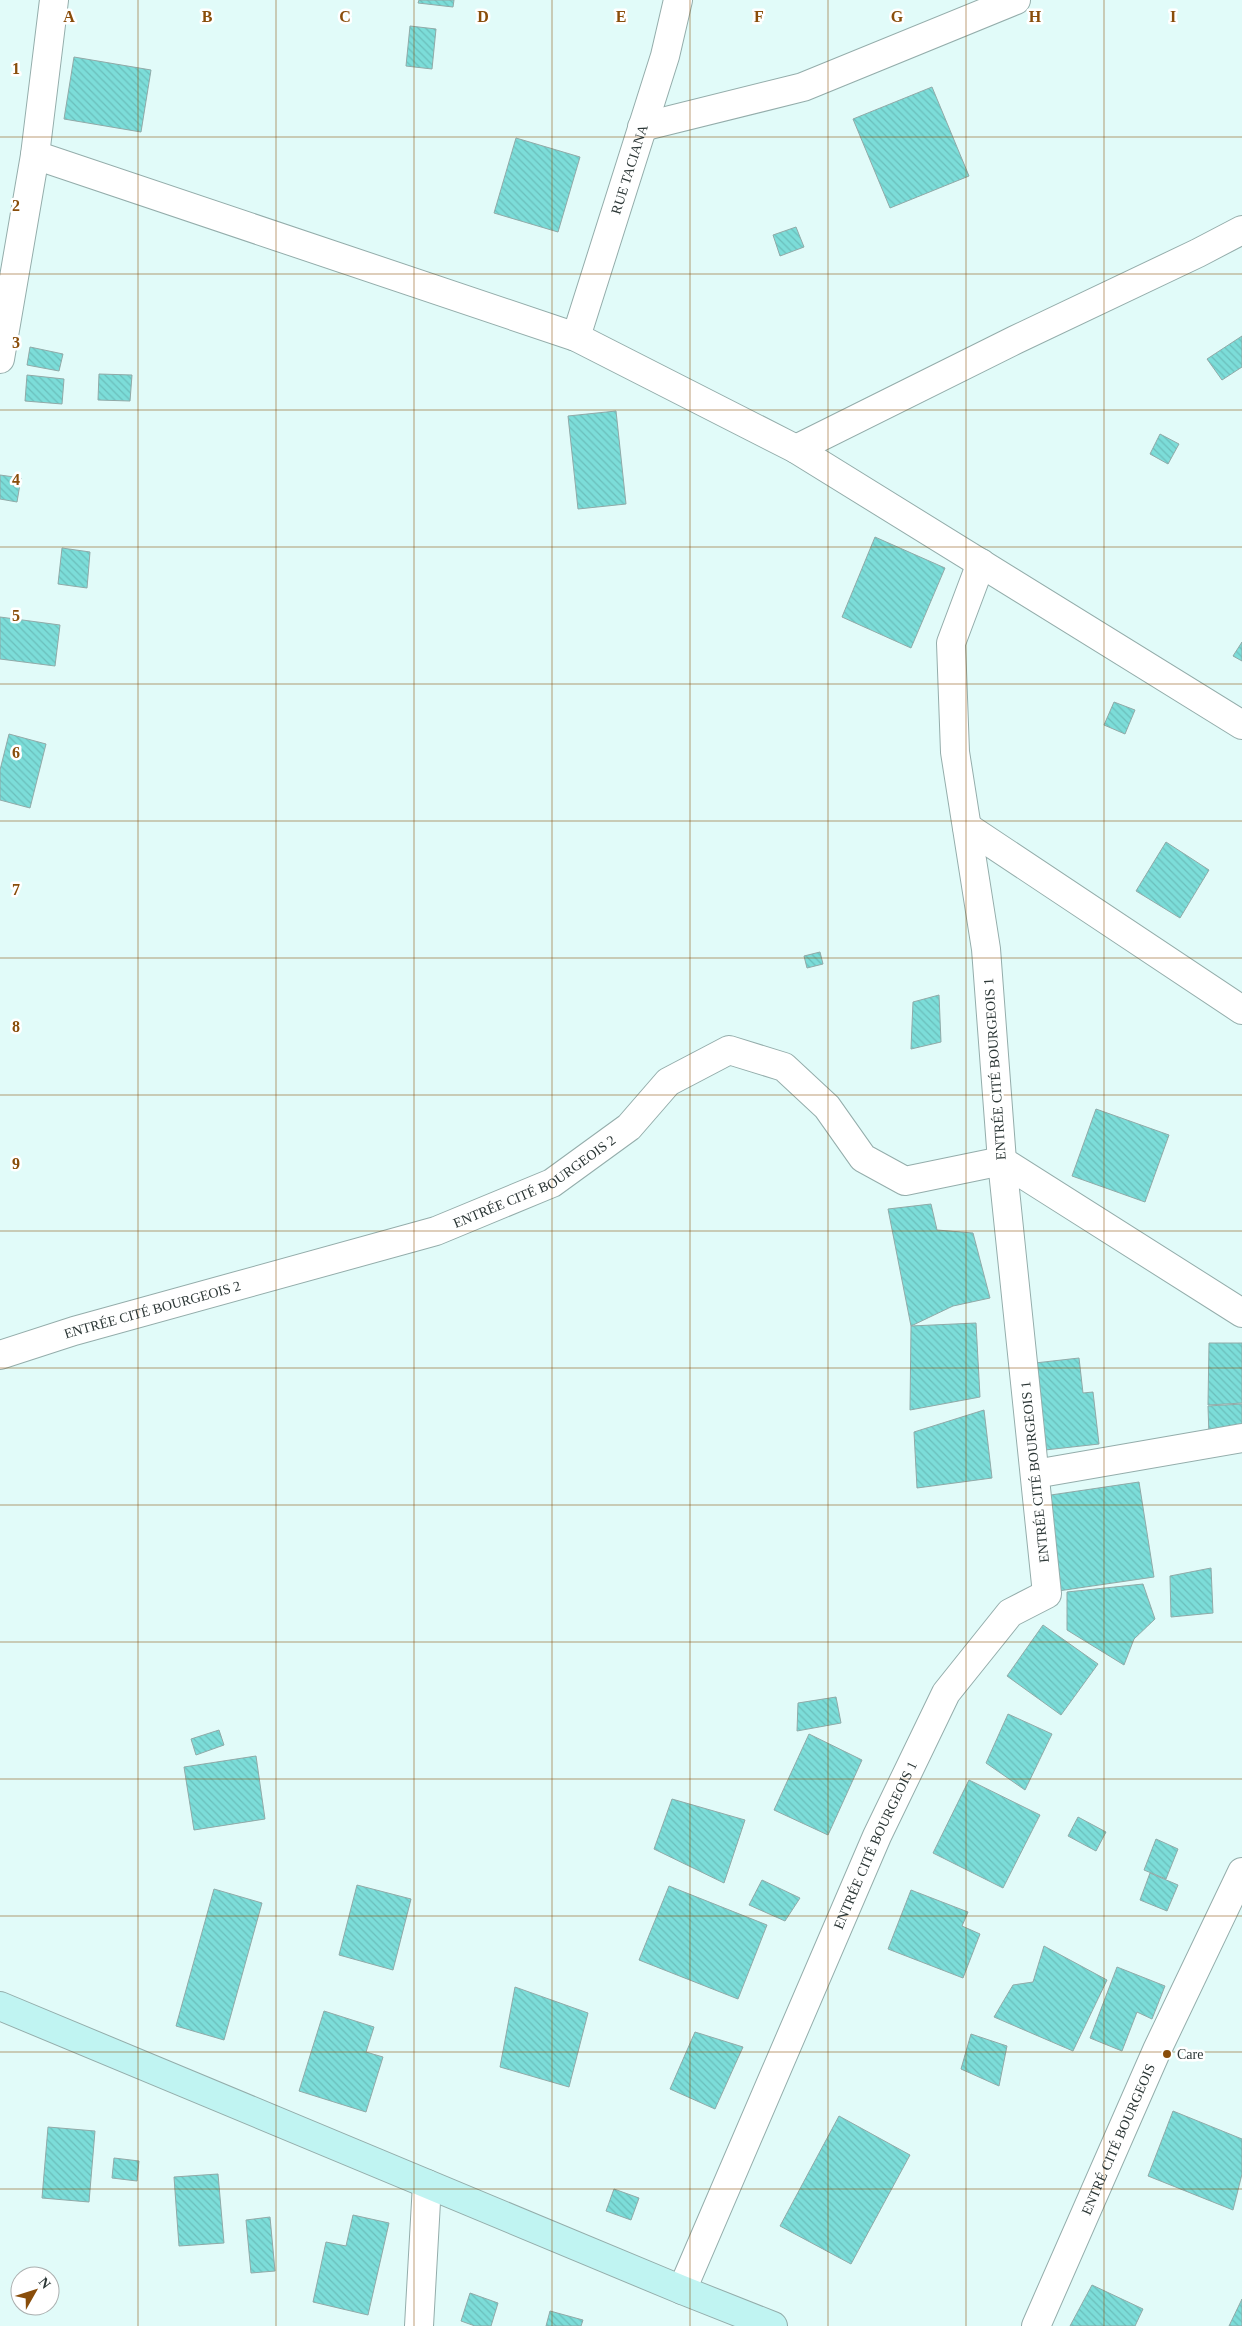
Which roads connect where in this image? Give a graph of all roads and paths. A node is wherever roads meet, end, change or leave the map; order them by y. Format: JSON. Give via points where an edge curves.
{"nodes":[{"id":1,"x":54,"y":0,"type":"edge"},
{"id":2,"x":678,"y":0,"type":"edge"},
{"id":3,"x":1016,"y":0,"type":"edge"},
{"id":4,"x":642,"y":127,"type":"junction"},
{"id":5,"x":35,"y":155,"type":"junction"},
{"id":6,"x":1242,"y":230,"type":"edge"},
{"id":7,"x":576,"y":337,"type":"junction"},
{"id":8,"x":0,"y":360,"type":"edge"},
{"id":9,"x":796,"y":449,"type":"junction"},
{"id":10,"x":981,"y":562,"type":"junction"},
{"id":11,"x":1242,"y":725,"type":"edge"},
{"id":12,"x":967,"y":827,"type":"junction"},
{"id":13,"x":1242,"y":1010,"type":"edge"},
{"id":14,"x":1002,"y":1161,"type":"junction"},
{"id":15,"x":1242,"y":1312,"type":"edge"},
{"id":16,"x":0,"y":1355,"type":"edge"},
{"id":17,"x":1242,"y":1438,"type":"edge"},
{"id":18,"x":1035,"y":1474,"type":"junction"},
{"id":19,"x":1242,"y":1872,"type":"edge"},
{"id":20,"x":0,"y":2006,"type":"edge"},
{"id":21,"x":427,"y":2184,"type":"junction"},
{"id":22,"x":682,"y":2290,"type":"junction"},
{"id":23,"x":419,"y":2326,"type":"edge"},
{"id":24,"x":773,"y":2326,"type":"edge"},
{"id":25,"x":1036,"y":2326,"type":"edge"}],
"edges":[{"from":1,"to":5,"type":"street"},
{"from":2,"to":4,"type":"street","name":"RUE TACIANA","via":[[665,56]]},
{"from":3,"to":4,"type":"street","via":[[803,87]]},
{"from":4,"to":7,"type":"street","name":"RUE TACIANA"},
{"from":5,"to":7,"type":"street"},
{"from":5,"to":8,"type":"street"},
{"from":6,"to":9,"type":"street"},
{"from":7,"to":9,"type":"street"},
{"from":9,"to":10,"type":"street"},
{"from":10,"to":11,"type":"street"},
{"from":10,"to":12,"type":"street","name":"ENTRÉE CITÉ BOURGEOIS 1","via":[[951,643],[955,752]]},
{"from":12,"to":13,"type":"street"},
{"from":12,"to":14,"type":"street","name":"ENTRÉE CITÉ BOURGEOIS 1","via":[[986,949]]},
{"from":14,"to":15,"type":"street"},
{"from":14,"to":16,"type":"street","name":"ENTRÉE CITÉ BOURGEOIS 2","via":[[905,1181],[863,1158],[827,1107],[784,1067],[729,1050],[668,1082],[629,1128],[552,1183],[436,1231]]},
{"from":14,"to":18,"type":"street","name":"ENTRÉE CITÉ BOURGEOIS 1"},
{"from":17,"to":18,"type":"street"},
{"from":18,"to":22,"type":"street","name":"ENTRÉE CITÉ BOURGEOIS 1","via":[[1047,1594],[1010,1613],[946,1693],[877,1836]]},
{"from":19,"to":25,"type":"street","name":"ENTRÉ CITÉ BOURGEOIS","via":[[1158,2050]]},
{"from":20,"to":21,"type":"main road"},
{"from":21,"to":22,"type":"main road"},
{"from":21,"to":23,"type":"street"},
{"from":22,"to":24,"type":"main road"}]}
